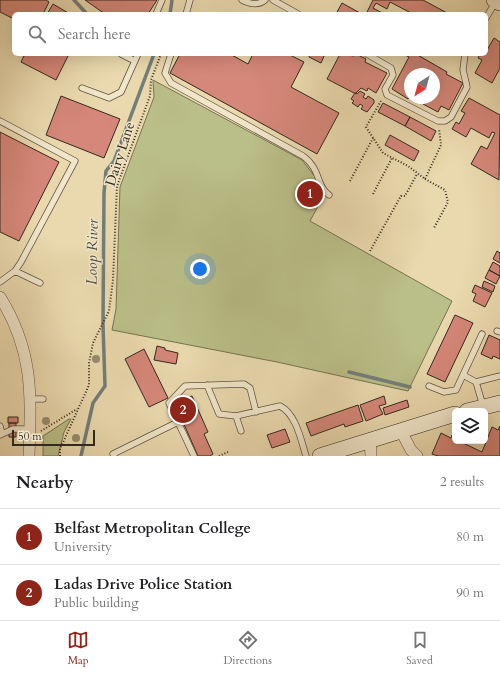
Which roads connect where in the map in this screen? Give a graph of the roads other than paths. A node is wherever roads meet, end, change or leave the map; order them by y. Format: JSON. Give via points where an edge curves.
{"nodes":[{"id":1,"x":162,"y":0,"type":"edge"},
{"id":2,"x":190,"y":0,"type":"edge"},
{"id":3,"x":242,"y":0,"type":"edge"},
{"id":4,"x":265,"y":0,"type":"edge"},
{"id":5,"x":273,"y":0,"type":"edge"},
{"id":6,"x":497,"y":1,"type":"edge"},
{"id":7,"x":157,"y":12,"type":"edge"},
{"id":8,"x":187,"y":12,"type":"edge"},
{"id":9,"x":294,"y":12,"type":"edge"},
{"id":10,"x":488,"y":15,"type":"edge"},
{"id":11,"x":125,"y":56,"type":"edge"},
{"id":12,"x":137,"y":56,"type":"edge"},
{"id":13,"x":170,"y":56,"type":"edge"},
{"id":14,"x":370,"y":56,"type":"edge"},
{"id":15,"x":465,"y":56,"type":"edge"},
{"id":16,"x":135,"y":61,"type":"junction"},
{"id":17,"x":82,"y":88,"type":"dead end"},
{"id":18,"x":0,"y":121,"type":"edge"},
{"id":19,"x":329,"y":195,"type":"dead end"},
{"id":20,"x":15,"y":271,"type":"junction"},
{"id":21,"x":0,"y":282,"type":"edge"},
{"id":22,"x":40,"y":283,"type":"dead end"},
{"id":23,"x":0,"y":297,"type":"edge"},
{"id":24,"x":482,"y":334,"type":"dead end"},
{"id":25,"x":463,"y":375,"type":"junction"},
{"id":26,"x":500,"y":376,"type":"edge"},
{"id":27,"x":476,"y":382,"type":"junction"},
{"id":28,"x":207,"y":385,"type":"junction"},
{"id":29,"x":429,"y":386,"type":"dead end"},
{"id":30,"x":31,"y":399,"type":"junction"},
{"id":31,"x":43,"y":399,"type":"dead end"},
{"id":32,"x":500,"y":403,"type":"edge"},
{"id":33,"x":483,"y":406,"type":"junction"},
{"id":34,"x":477,"y":408,"type":"edge"},
{"id":35,"x":256,"y":412,"type":"junction"},
{"id":36,"x":452,"y":415,"type":"edge"},
{"id":37,"x":236,"y":416,"type":"junction"},
{"id":38,"x":178,"y":422,"type":"junction"},
{"id":39,"x":0,"y":426,"type":"edge"},
{"id":40,"x":35,"y":430,"type":"junction"},
{"id":41,"x":401,"y":431,"type":"junction"},
{"id":42,"x":242,"y":432,"type":"dead end"},
{"id":43,"x":1,"y":434,"type":"edge"},
{"id":44,"x":370,"y":439,"type":"junction"},
{"id":45,"x":29,"y":456,"type":"edge"},
{"id":46,"x":114,"y":456,"type":"edge"},
{"id":47,"x":194,"y":456,"type":"edge"},
{"id":48,"x":306,"y":456,"type":"edge"},
{"id":49,"x":320,"y":456,"type":"edge"},
{"id":50,"x":371,"y":456,"type":"edge"},
{"id":51,"x":417,"y":456,"type":"edge"}],
"edges":[{"from":1,"to":7,"type":"lane"},
{"from":2,"to":8,"type":"lane"},
{"from":3,"to":4,"type":"lane","via":[[258,4]]},
{"from":5,"to":9,"type":"lane"},
{"from":6,"to":10,"type":"lane"},
{"from":11,"to":16,"type":"lane"},
{"from":12,"to":16,"type":"lane"},
{"from":13,"to":19,"type":"lane","via":[[165,73],[171,83],[303,156],[316,168],[324,191]]},
{"from":14,"to":15,"type":"lane","via":[[391,68],[393,75],[385,89],[387,95],[438,121],[445,121],[451,117],[467,87],[463,70]]},
{"from":16,"to":17,"type":"lane","via":[[121,92],[109,98]]},
{"from":18,"to":20,"type":"lane","via":[[75,161]]},
{"from":20,"to":21,"type":"lane"},
{"from":20,"to":22,"type":"lane"},
{"from":23,"to":30,"type":"street","via":[[20,340],[27,364]]},
{"from":24,"to":25,"type":"lane"},
{"from":25,"to":27,"type":"lane"},
{"from":25,"to":29,"type":"lane","via":[[456,390],[444,392]]},
{"from":26,"to":27,"type":"lane"},
{"from":27,"to":33,"type":"lane"},
{"from":28,"to":35,"type":"lane","via":[[244,384],[250,388]]},
{"from":28,"to":37,"type":"lane","via":[[219,414]]},
{"from":28,"to":38,"type":"lane","via":[[185,386],[169,403]]},
{"from":30,"to":31,"type":"lane"},
{"from":30,"to":40,"type":"street"},
{"from":32,"to":33,"type":"street"},
{"from":33,"to":34,"type":"street"},
{"from":35,"to":37,"type":"lane"},
{"from":35,"to":48,"type":"lane","via":[[280,406],[286,409]]},
{"from":36,"to":41,"type":"street"},
{"from":37,"to":42,"type":"lane"},
{"from":38,"to":46,"type":"lane","via":[[113,454]]},
{"from":38,"to":47,"type":"lane"},
{"from":39,"to":43,"type":"lane"},
{"from":40,"to":43,"type":"lane","via":[[13,430]]},
{"from":40,"to":45,"type":"street"},
{"from":41,"to":44,"type":"street"},
{"from":41,"to":51,"type":"street"},
{"from":44,"to":49,"type":"street"},
{"from":44,"to":50,"type":"street"}]}
